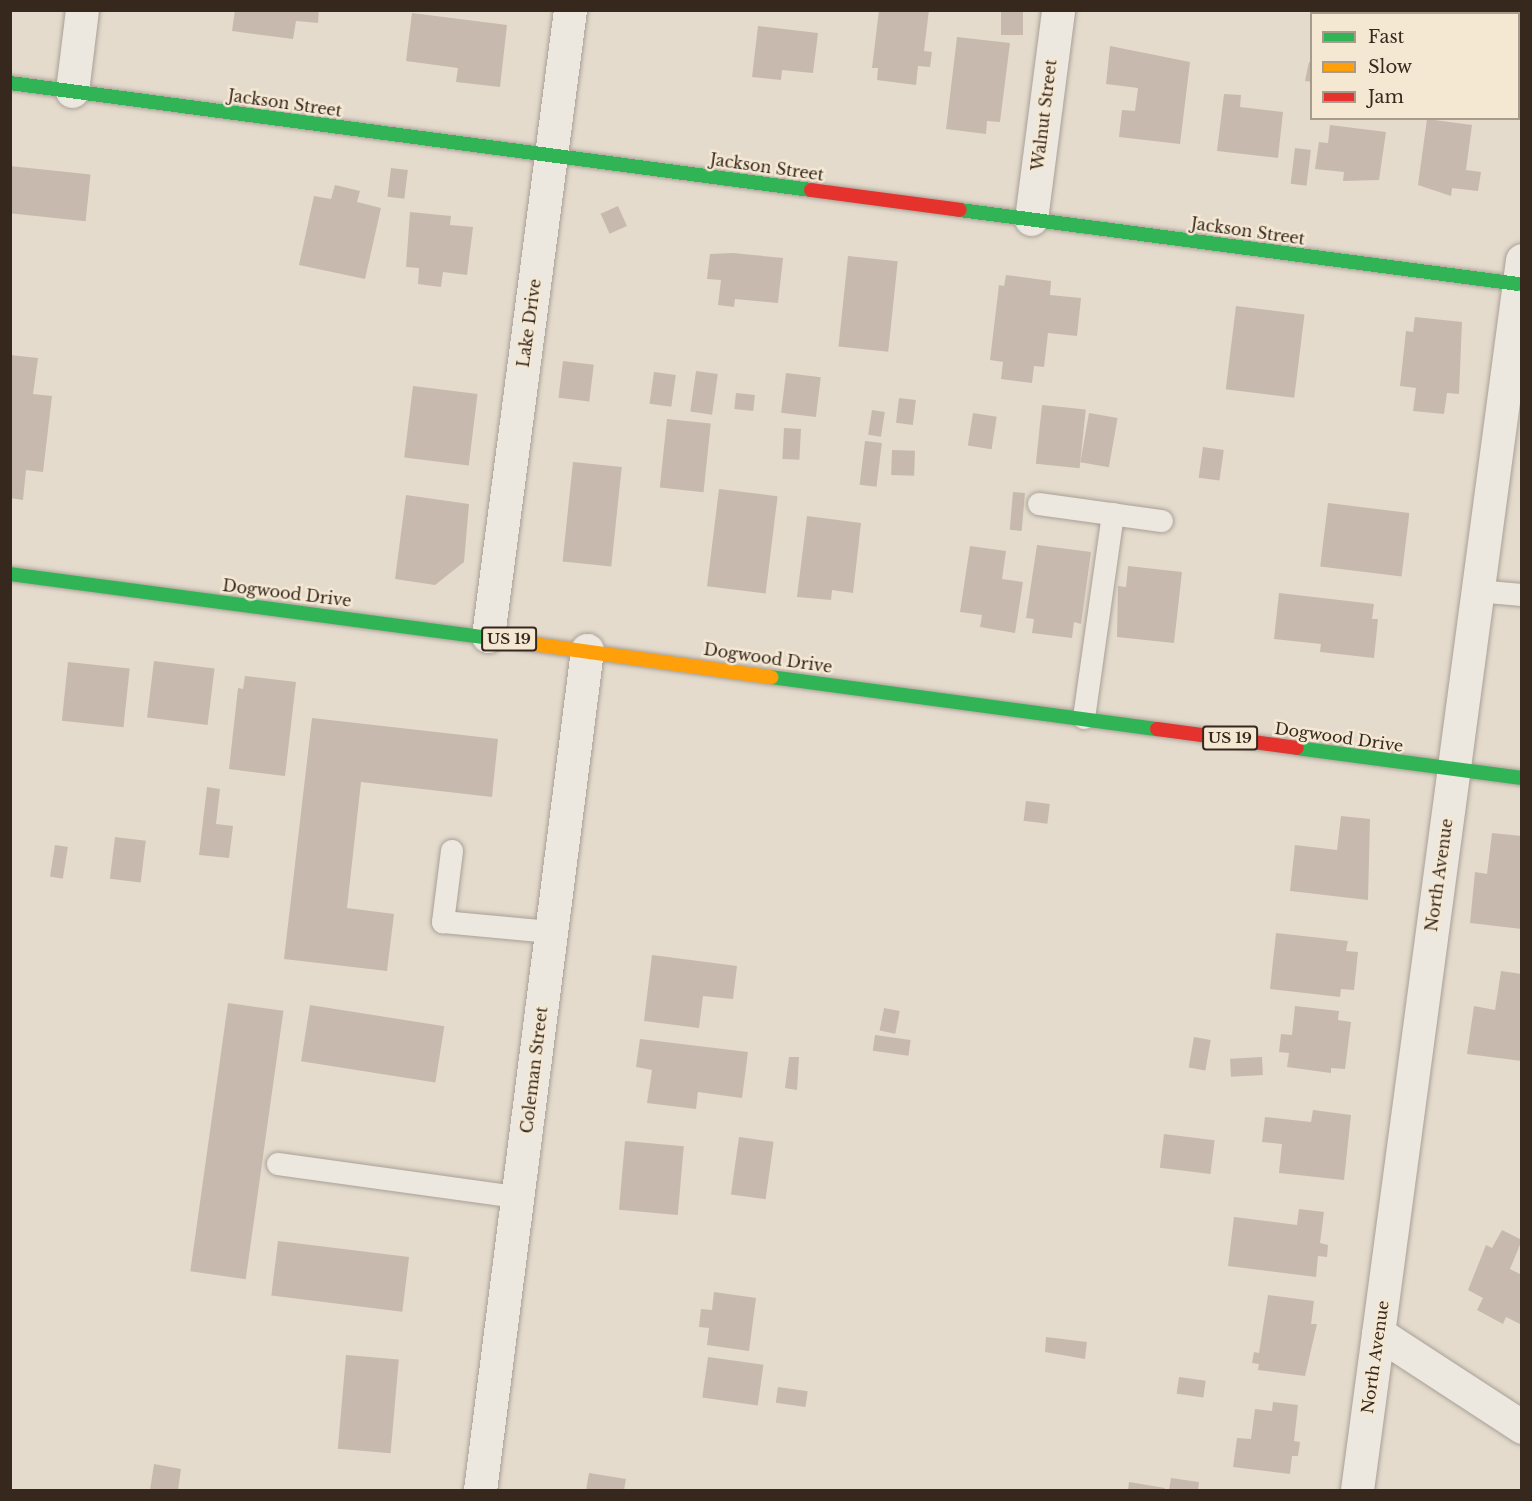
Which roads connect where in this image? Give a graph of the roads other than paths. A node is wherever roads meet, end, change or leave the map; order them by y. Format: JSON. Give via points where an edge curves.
{"nodes":[{"id":1,"x":82,"y":10,"type":"edge"},
{"id":2,"x":570,"y":10,"type":"edge"},
{"id":3,"x":1058,"y":10,"type":"edge"},
{"id":4,"x":10,"y":83,"type":"edge"},
{"id":5,"x":72,"y":91,"type":"junction"},
{"id":6,"x":551,"y":155,"type":"junction"},
{"id":7,"x":1031,"y":219,"type":"junction"},
{"id":8,"x":1520,"y":272,"type":"edge"},
{"id":9,"x":1515,"y":358,"type":"edge"},
{"id":10,"x":1039,"y":504,"type":"dead end"},
{"id":11,"x":1113,"y":514,"type":"junction"},
{"id":12,"x":1162,"y":521,"type":"dead end"},
{"id":13,"x":10,"y":574,"type":"edge"},
{"id":14,"x":1477,"y":591,"type":"junction"},
{"id":15,"x":1521,"y":596,"type":"edge"},
{"id":16,"x":488,"y":636,"type":"junction"},
{"id":17,"x":587,"y":650,"type":"junction"},
{"id":18,"x":1084,"y":718,"type":"junction"},
{"id":19,"x":1453,"y":769,"type":"junction"},
{"id":20,"x":1521,"y":778,"type":"edge"},
{"id":21,"x":452,"y":851,"type":"dead end"},
{"id":22,"x":551,"y":932,"type":"junction"},
{"id":23,"x":278,"y":1164,"type":"dead end"},
{"id":24,"x":518,"y":1197,"type":"junction"},
{"id":25,"x":1378,"y":1333,"type":"junction"},
{"id":26,"x":1521,"y":1426,"type":"edge"},
{"id":27,"x":480,"y":1491,"type":"edge"},
{"id":28,"x":1357,"y":1491,"type":"edge"}],
"edges":[{"from":1,"to":5,"type":"street"},
{"from":2,"to":6,"type":"street","name":"Lake Drive"},
{"from":3,"to":7,"type":"street","name":"Walnut Street"},
{"from":4,"to":5,"type":"main road","name":"Jackson Street"},
{"from":5,"to":6,"type":"main road","name":"Jackson Street"},
{"from":6,"to":7,"type":"main road","name":"Jackson Street"},
{"from":6,"to":16,"type":"street","name":"Lake Drive"},
{"from":7,"to":8,"type":"main road","name":"Jackson Street"},
{"from":8,"to":9,"type":"street","name":"North Avenue"},
{"from":9,"to":14,"type":"street","name":"North Avenue"},
{"from":10,"to":11,"type":"lane"},
{"from":11,"to":12,"type":"lane"},
{"from":11,"to":18,"type":"lane"},
{"from":13,"to":16,"type":"main road","name":"Dogwood Drive","number":"US 19"},
{"from":14,"to":15,"type":"lane"},
{"from":14,"to":19,"type":"street","name":"North Avenue"},
{"from":16,"to":17,"type":"main road","name":"Dogwood Drive","number":"US 19"},
{"from":17,"to":18,"type":"main road","name":"Dogwood Drive","number":"US 19"},
{"from":17,"to":22,"type":"street","name":"Coleman Street"},
{"from":18,"to":19,"type":"main road","name":"Dogwood Drive","number":"US 19"},
{"from":19,"to":20,"type":"main road","name":"Dogwood Drive","number":"US 19"},
{"from":19,"to":25,"type":"street","name":"North Avenue"},
{"from":21,"to":22,"type":"lane","via":[[443,922]]},
{"from":22,"to":24,"type":"street","name":"Coleman Street"},
{"from":23,"to":24,"type":"lane"},
{"from":24,"to":27,"type":"street","name":"Coleman Street"},
{"from":25,"to":26,"type":"street"},
{"from":25,"to":28,"type":"street","name":"North Avenue"}]}
